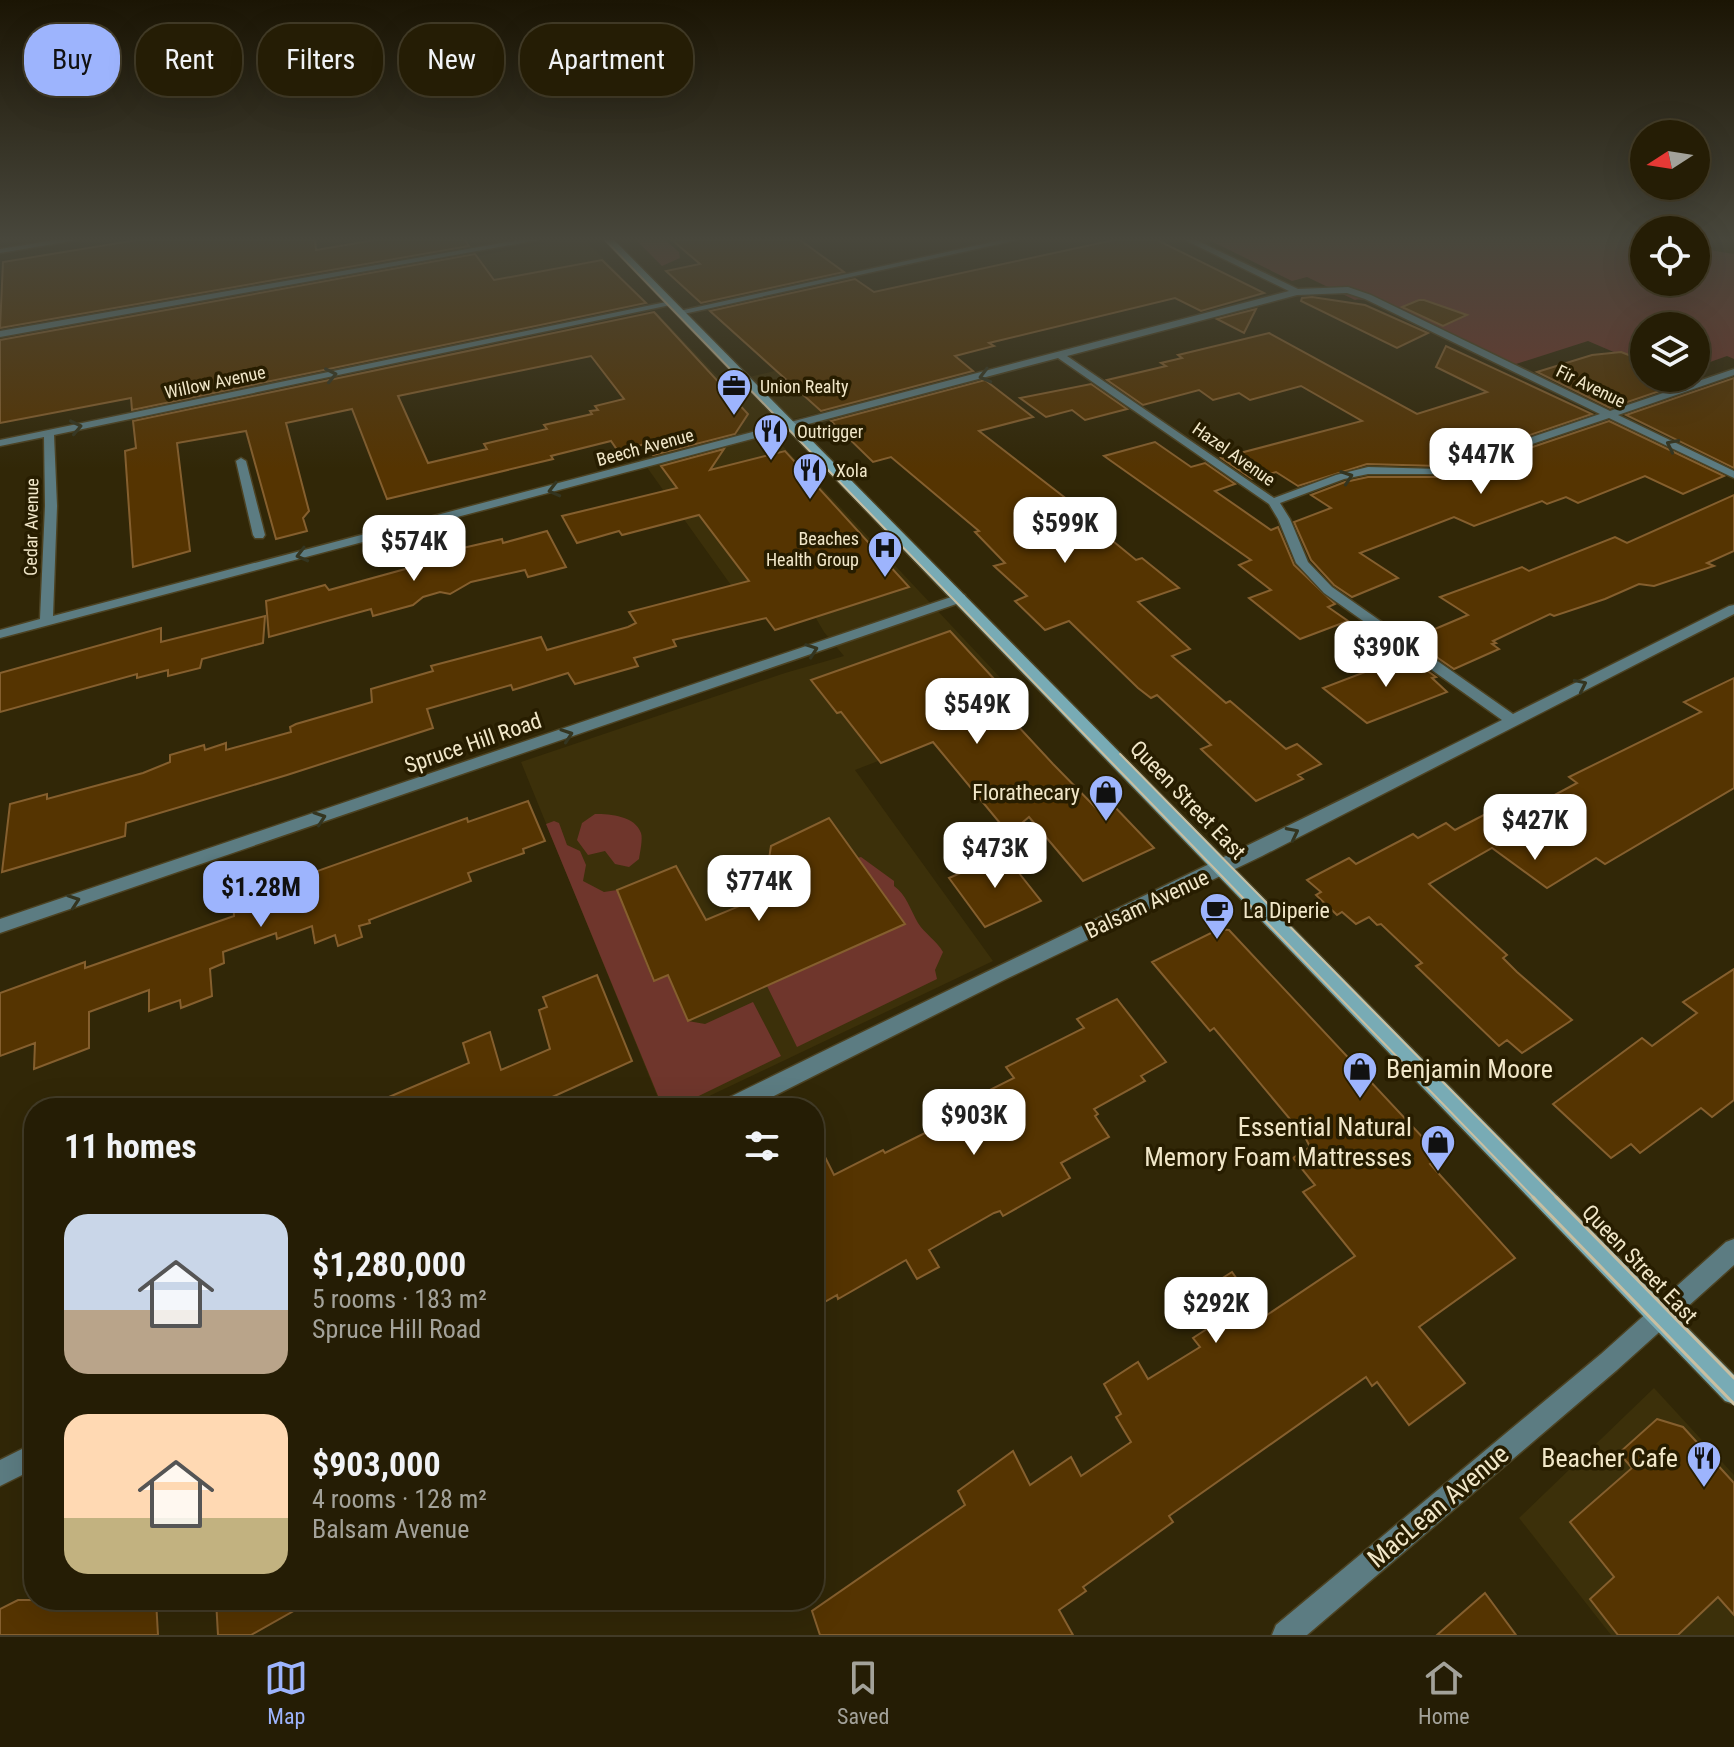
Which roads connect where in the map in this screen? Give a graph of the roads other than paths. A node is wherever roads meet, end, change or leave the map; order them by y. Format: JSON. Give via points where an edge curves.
{"nodes":[{"id":1,"x":101,"y":316,"type":"edge"},
{"id":2,"x":633,"y":316,"type":"edge"},
{"id":3,"x":683,"y":316,"type":"edge"},
{"id":4,"x":1207,"y":316,"type":"edge"},
{"id":5,"x":1407,"y":316,"type":"edge"},
{"id":6,"x":0,"y":334,"type":"edge"},
{"id":7,"x":1061,"y":356,"type":"junction"},
{"id":8,"x":1734,"y":372,"type":"edge"},
{"id":9,"x":1611,"y":416,"type":"junction"},
{"id":10,"x":792,"y":427,"type":"junction"},
{"id":11,"x":49,"y":433,"type":"junction"},
{"id":12,"x":0,"y":443,"type":"edge"},
{"id":13,"x":241,"y":461,"type":"dead end"},
{"id":14,"x":1734,"y":475,"type":"edge"},
{"id":15,"x":1273,"y":502,"type":"junction"},
{"id":16,"x":259,"y":535,"type":"dead end"},
{"id":17,"x":960,"y":598,"type":"junction"},
{"id":18,"x":1734,"y":609,"type":"edge"},
{"id":19,"x":46,"y":622,"type":"junction"},
{"id":20,"x":0,"y":634,"type":"edge"},
{"id":21,"x":1511,"y":720,"type":"junction"},
{"id":22,"x":1223,"y":868,"type":"junction"},
{"id":23,"x":0,"y":926,"type":"edge"},
{"id":24,"x":749,"y":1098,"type":"edge"},
{"id":25,"x":1734,"y":1250,"type":"edge"},
{"id":26,"x":1660,"y":1316,"type":"junction"},
{"id":27,"x":1734,"y":1392,"type":"edge"},
{"id":28,"x":24,"y":1461,"type":"edge"},
{"id":29,"x":0,"y":1473,"type":"edge"},
{"id":30,"x":1286,"y":1635,"type":"edge"}],
"edges":[{"from":1,"to":6,"type":"street"},
{"from":11,"to":2,"type":"street","name":"Willow Avenue","one_way":true},
{"from":3,"to":10,"type":"main road","name":"Queen Street East"},
{"from":4,"to":7,"type":"street","name":"Beech Avenue"},
{"from":5,"to":9,"type":"street","name":"Fir Avenue"},
{"from":7,"to":10,"type":"street","name":"Beech Avenue","one_way":true},
{"from":7,"to":15,"type":"street","name":"Hazel Avenue"},
{"from":8,"to":9,"type":"street"},
{"from":14,"to":9,"type":"street","name":"Fir Avenue","one_way":true},
{"from":15,"to":9,"type":"street","one_way":true,"via":[[1363,472],[1439,472]]},
{"from":10,"to":17,"type":"main road","name":"Queen Street East"},
{"from":10,"to":19,"type":"street","name":"Beech Avenue","one_way":true},
{"from":11,"to":12,"type":"street","name":"Willow Avenue"},
{"from":11,"to":19,"type":"street","name":"Cedar Avenue"},
{"from":13,"to":16,"type":"street"},
{"from":15,"to":21,"type":"street","name":"Hazel Avenue","via":[[1302,563],[1328,590]]},
{"from":17,"to":22,"type":"main road","name":"Queen Street East"},
{"from":23,"to":17,"type":"street","name":"Spruce Hill Road","one_way":true},
{"from":21,"to":18,"type":"street","name":"Balsam Avenue","one_way":true},
{"from":19,"to":20,"type":"street","name":"Beech Avenue"},
{"from":22,"to":21,"type":"street","name":"Balsam Avenue","one_way":true},
{"from":22,"to":24,"type":"street","name":"Balsam Avenue"},
{"from":22,"to":26,"type":"main road","name":"Queen Street East"},
{"from":25,"to":26,"type":"street","name":"MacLean Avenue"},
{"from":26,"to":27,"type":"main road","name":"Queen Street East"},
{"from":26,"to":30,"type":"street","name":"MacLean Avenue"},
{"from":28,"to":29,"type":"street"}]}
